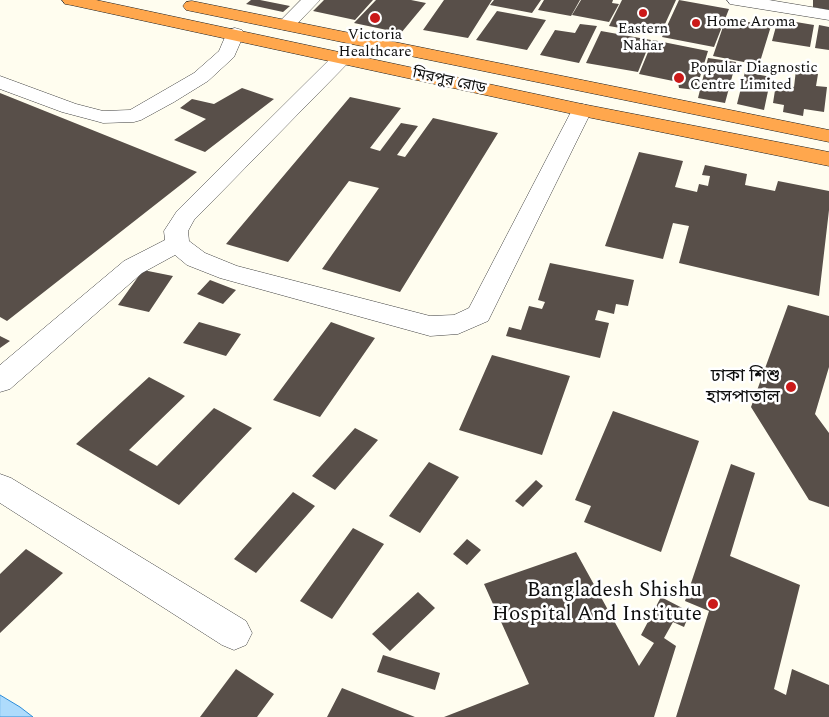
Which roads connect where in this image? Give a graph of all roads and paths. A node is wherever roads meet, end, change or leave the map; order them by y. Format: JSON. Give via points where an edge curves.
{"nodes":[{"id":1,"x":71,"y":0,"type":"edge"},
{"id":2,"x":311,"y":0,"type":"edge"},
{"id":3,"x":736,"y":0,"type":"edge"},
{"id":4,"x":170,"y":2,"type":"dead end"},
{"id":5,"x":765,"y":2,"type":"edge"},
{"id":6,"x":829,"y":15,"type":"edge"},
{"id":7,"x":286,"y":25,"type":"junction"},
{"id":8,"x":234,"y":34,"type":"junction"},
{"id":9,"x":342,"y":58,"type":"junction"},
{"id":10,"x":507,"y":70,"type":"junction"},
{"id":11,"x":0,"y":82,"type":"edge"},
{"id":12,"x":493,"y":91,"type":"junction"},
{"id":13,"x":582,"y":110,"type":"junction"},
{"id":14,"x":829,"y":136,"type":"edge"},
{"id":15,"x":829,"y":159,"type":"edge"},
{"id":16,"x":177,"y":244,"type":"junction"},
{"id":17,"x":0,"y":381,"type":"edge"},
{"id":18,"x":0,"y":486,"type":"edge"},
{"id":19,"x":234,"y":633,"type":"dead end"}],
"edges":[{"from":1,"to":8,"type":"highway","name":"মিরপুর রোড"},
{"from":2,"to":7,"type":"street"},
{"from":3,"to":5,"type":"street"},
{"from":4,"to":7,"type":"highway","name":"মিরপুর রোড"},
{"from":5,"to":6,"type":"street"},
{"from":7,"to":10,"type":"highway","name":"মিরপুর রোড"},
{"from":8,"to":9,"type":"highway","name":"মিরপুর রোড"},
{"from":8,"to":11,"type":"street","via":[[227,53],[201,77],[134,116],[103,117]]},
{"from":9,"to":12,"type":"highway","name":"মিরপুর রোড"},
{"from":9,"to":16,"type":"street","via":[[185,216],[176,231]]},
{"from":10,"to":12,"type":"highway"},
{"from":10,"to":14,"type":"highway","name":"মিরপুর রোড"},
{"from":12,"to":13,"type":"highway","name":"মিরপুর রোড"},
{"from":13,"to":15,"type":"highway","name":"মিরপুর রোড"},
{"from":13,"to":16,"type":"street","via":[[478,314],[458,324],[430,326],[229,272],[196,259]]},
{"from":16,"to":17,"type":"street","via":[[133,267]]},
{"from":18,"to":19,"type":"street"}]}
